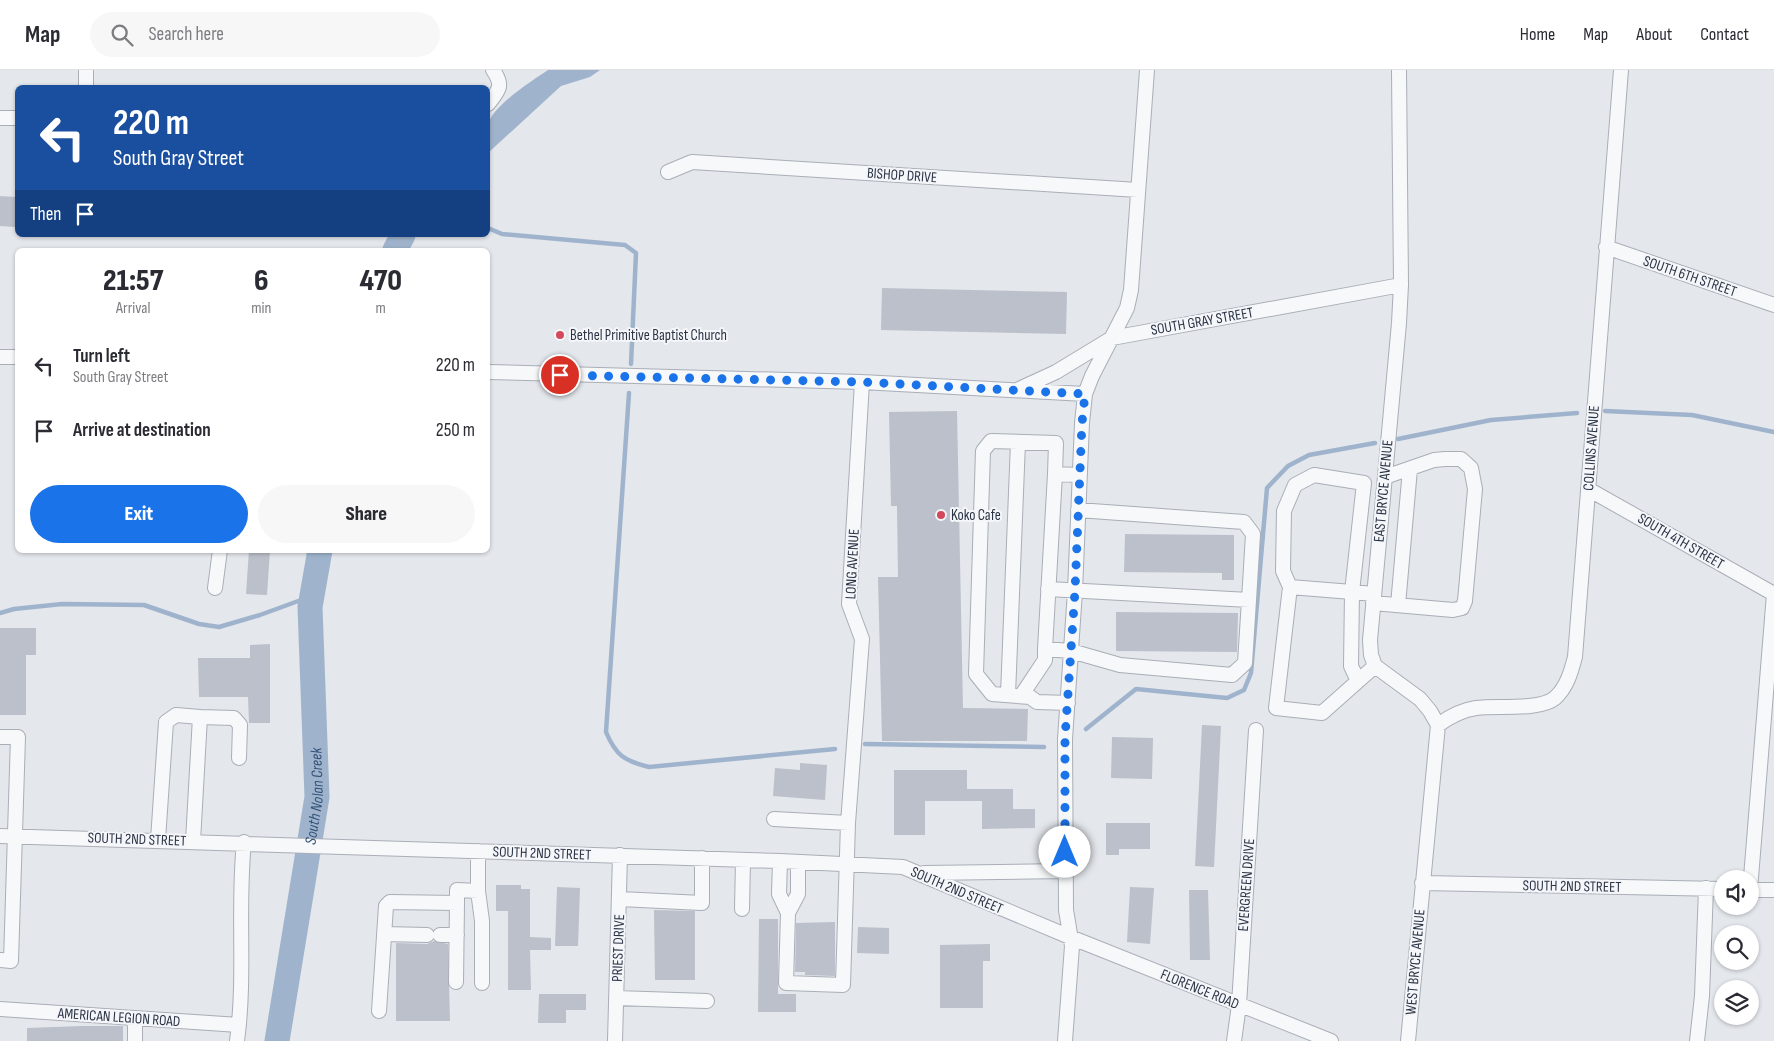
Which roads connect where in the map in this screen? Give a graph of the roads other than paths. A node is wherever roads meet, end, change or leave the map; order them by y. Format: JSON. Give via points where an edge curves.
{"nodes":[{"id":1,"x":86,"y":70,"type":"edge"},
{"id":2,"x":493,"y":70,"type":"edge"},
{"id":3,"x":1147,"y":70,"type":"edge"},
{"id":4,"x":1153,"y":70,"type":"edge"},
{"id":5,"x":1399,"y":70,"type":"edge"},
{"id":6,"x":1621,"y":70,"type":"edge"},
{"id":7,"x":86,"y":85,"type":"edge"},
{"id":8,"x":1145,"y":95,"type":"junction"},
{"id":9,"x":490,"y":102,"type":"edge"},
{"id":10,"x":0,"y":118,"type":"edge"},
{"id":11,"x":15,"y":118,"type":"edge"},
{"id":12,"x":668,"y":172,"type":"dead end"},
{"id":13,"x":1138,"y":190,"type":"junction"},
{"id":14,"x":1606,"y":248,"type":"junction"},
{"id":15,"x":1401,"y":285,"type":"junction"},
{"id":16,"x":1774,"y":305,"type":"edge"},
{"id":17,"x":1112,"y":338,"type":"junction"},
{"id":18,"x":0,"y":357,"type":"edge"},
{"id":19,"x":15,"y":357,"type":"edge"},
{"id":20,"x":490,"y":372,"type":"edge"},
{"id":21,"x":862,"y":382,"type":"junction"},
{"id":22,"x":1015,"y":390,"type":"junction"},
{"id":23,"x":1085,"y":394,"type":"junction"},
{"id":24,"x":1018,"y":442,"type":"junction"},
{"id":25,"x":1410,"y":469,"type":"junction"},
{"id":26,"x":1055,"y":474,"type":"junction"},
{"id":27,"x":1079,"y":476,"type":"junction"},
{"id":28,"x":1384,"y":481,"type":"junction"},
{"id":29,"x":1364,"y":483,"type":"junction"},
{"id":30,"x":1588,"y":489,"type":"junction"},
{"id":31,"x":1078,"y":510,"type":"junction"},
{"id":32,"x":220,"y":553,"type":"edge"},
{"id":33,"x":1290,"y":587,"type":"junction"},
{"id":34,"x":215,"y":588,"type":"dead end"},
{"id":35,"x":1048,"y":589,"type":"junction"},
{"id":36,"x":1075,"y":591,"type":"junction"},
{"id":37,"x":1352,"y":592,"type":"junction"},
{"id":38,"x":1774,"y":594,"type":"edge"},
{"id":39,"x":1373,"y":599,"type":"junction"},
{"id":40,"x":1249,"y":600,"type":"junction"},
{"id":41,"x":1398,"y":605,"type":"junction"},
{"id":42,"x":1045,"y":649,"type":"junction"},
{"id":43,"x":1071,"y":651,"type":"junction"},
{"id":44,"x":1375,"y":666,"type":"junction"},
{"id":45,"x":1358,"y":680,"type":"junction"},
{"id":46,"x":1014,"y":696,"type":"junction"},
{"id":47,"x":1068,"y":703,"type":"junction"},
{"id":48,"x":200,"y":716,"type":"junction"},
{"id":49,"x":1438,"y":725,"type":"junction"},
{"id":50,"x":1256,"y":730,"type":"dead end"},
{"id":51,"x":0,"y":737,"type":"edge"},
{"id":52,"x":239,"y":758,"type":"dead end"},
{"id":53,"x":774,"y":819,"type":"dead end"},
{"id":54,"x":848,"y":823,"type":"junction"},
{"id":55,"x":0,"y":836,"type":"edge"},
{"id":56,"x":16,"y":836,"type":"junction"},
{"id":57,"x":158,"y":840,"type":"junction"},
{"id":58,"x":193,"y":841,"type":"junction"},
{"id":59,"x":244,"y":842,"type":"junction"},
{"id":60,"x":478,"y":851,"type":"junction"},
{"id":61,"x":620,"y":856,"type":"junction"},
{"id":62,"x":702,"y":858,"type":"junction"},
{"id":63,"x":743,"y":860,"type":"junction"},
{"id":64,"x":780,"y":861,"type":"junction"},
{"id":65,"x":798,"y":862,"type":"junction"},
{"id":66,"x":846,"y":863,"type":"junction"},
{"id":67,"x":1752,"y":870,"type":"edge"},
{"id":68,"x":1065,"y":871,"type":"junction"},
{"id":69,"x":918,"y":873,"type":"junction"},
{"id":70,"x":1422,"y":883,"type":"junction"},
{"id":71,"x":1706,"y":888,"type":"junction"},
{"id":72,"x":1714,"y":888,"type":"edge"},
{"id":73,"x":1759,"y":890,"type":"edge"},
{"id":74,"x":1774,"y":890,"type":"edge"},
{"id":75,"x":478,"y":891,"type":"junction"},
{"id":76,"x":620,"y":899,"type":"junction"},
{"id":77,"x":457,"y":904,"type":"junction"},
{"id":78,"x":742,"y":909,"type":"dead end"},
{"id":79,"x":788,"y":913,"type":"junction"},
{"id":80,"x":384,"y":934,"type":"junction"},
{"id":81,"x":457,"y":935,"type":"junction"},
{"id":82,"x":1070,"y":937,"type":"junction"},
{"id":83,"x":0,"y":960,"type":"edge"},
{"id":84,"x":456,"y":982,"type":"dead end"},
{"id":85,"x":482,"y":983,"type":"dead end"},
{"id":86,"x":616,"y":998,"type":"junction"},
{"id":87,"x":707,"y":1001,"type":"dead end"},
{"id":88,"x":1238,"y":1005,"type":"junction"},
{"id":89,"x":0,"y":1009,"type":"edge"},
{"id":90,"x":380,"y":1012,"type":"dead end"},
{"id":91,"x":135,"y":1018,"type":"junction"},
{"id":92,"x":239,"y":1025,"type":"junction"},
{"id":93,"x":135,"y":1041,"type":"edge"},
{"id":94,"x":237,"y":1041,"type":"edge"},
{"id":95,"x":615,"y":1041,"type":"edge"},
{"id":96,"x":1065,"y":1041,"type":"edge"},
{"id":97,"x":1234,"y":1041,"type":"edge"},
{"id":98,"x":1331,"y":1041,"type":"edge"},
{"id":99,"x":1408,"y":1041,"type":"edge"},
{"id":100,"x":1697,"y":1041,"type":"edge"}],
"edges":[{"from":1,"to":7,"type":"street"},
{"from":2,"to":9,"type":"street","via":[[500,82],[498,92]]},
{"from":3,"to":8,"type":"street"},
{"from":4,"to":8,"type":"street"},
{"from":5,"to":15,"type":"street","name":"EAST BRYCE AVENUE"},
{"from":6,"to":14,"type":"street","name":"COLLINS AVENUE"},
{"from":8,"to":13,"type":"street"},
{"from":10,"to":11,"type":"street"},
{"from":12,"to":13,"type":"street","name":"BISHOP DRIVE","via":[[692,162]]},
{"from":13,"to":17,"type":"street","via":[[1131,290],[1127,308]]},
{"from":14,"to":16,"type":"street","name":"SOUTH 6TH STREET"},
{"from":14,"to":30,"type":"street","name":"COLLINS AVENUE"},
{"from":15,"to":17,"type":"street","name":"SOUTH GRAY STREET"},
{"from":15,"to":28,"type":"street","name":"EAST BRYCE AVENUE"},
{"from":17,"to":22,"type":"street","name":"SOUTH GRAY STREET","via":[[1056,372]]},
{"from":17,"to":23,"type":"street"},
{"from":18,"to":19,"type":"street"},
{"from":20,"to":21,"type":"street","name":"SOUTH GRAY STREET"},
{"from":21,"to":22,"type":"street","name":"SOUTH GRAY STREET"},
{"from":21,"to":54,"type":"street","name":"LONG AVENUE","via":[[849,604],[862,639]]},
{"from":22,"to":23,"type":"street","name":"SOUTH GRAY STREET"},
{"from":23,"to":27,"type":"street"},
{"from":24,"to":26,"type":"street","via":[[1056,444]]},
{"from":24,"to":46,"type":"street"},
{"from":24,"to":46,"type":"street","via":[[991,441],[983,451],[976,674],[992,694]]},
{"from":25,"to":28,"type":"street"},
{"from":25,"to":41,"type":"street"},
{"from":25,"to":41,"type":"street","via":[[1434,460],[1461,459],[1471,468],[1475,489],[1464,606],[1453,610]]},
{"from":26,"to":27,"type":"street"},
{"from":26,"to":35,"type":"street"},
{"from":27,"to":31,"type":"street"},
{"from":28,"to":29,"type":"street"},
{"from":28,"to":39,"type":"street","name":"EAST BRYCE AVENUE"},
{"from":29,"to":33,"type":"street","via":[[1314,475],[1295,485],[1284,511],[1283,571]]},
{"from":29,"to":37,"type":"street"},
{"from":30,"to":38,"type":"street","name":"SOUTH 4TH STREET"},
{"from":30,"to":49,"type":"street","name":"COLLINS AVENUE","via":[[1576,657],[1564,688],[1554,699],[1542,704],[1475,708],[1448,717]]},
{"from":31,"to":36,"type":"street"},
{"from":31,"to":40,"type":"street","via":[[1244,522],[1252,534]]},
{"from":32,"to":34,"type":"street"},
{"from":33,"to":37,"type":"street"},
{"from":33,"to":45,"type":"street","via":[[1276,708],[1322,713]]},
{"from":35,"to":36,"type":"street"},
{"from":35,"to":42,"type":"street"},
{"from":36,"to":40,"type":"street"},
{"from":36,"to":43,"type":"street"},
{"from":37,"to":39,"type":"street"},
{"from":37,"to":45,"type":"street","via":[[1351,666]]},
{"from":38,"to":67,"type":"street"},
{"from":39,"to":41,"type":"street"},
{"from":39,"to":44,"type":"street","name":"EAST BRYCE AVENUE","via":[[1370,640]]},
{"from":40,"to":43,"type":"street","via":[[1244,663],[1232,676],[1120,665]]},
{"from":42,"to":43,"type":"street"},
{"from":42,"to":46,"type":"street","via":[[1045,660]]},
{"from":43,"to":47,"type":"street"},
{"from":44,"to":45,"type":"street"},
{"from":44,"to":49,"type":"street","via":[[1420,699]]},
{"from":46,"to":47,"type":"street","via":[[1030,697],[1037,702]]},
{"from":47,"to":68,"type":"street"},
{"from":48,"to":52,"type":"street","via":[[234,718],[240,724]]},
{"from":48,"to":57,"type":"street","via":[[176,715],[166,722]]},
{"from":48,"to":58,"type":"street"},
{"from":49,"to":70,"type":"street"},
{"from":50,"to":88,"type":"street","name":"EVERGREEN DRIVE"},
{"from":51,"to":56,"type":"street","via":[[18,737]]},
{"from":53,"to":54,"type":"street"},
{"from":54,"to":66,"type":"street","name":"LONG AVENUE"},
{"from":55,"to":56,"type":"street","name":"SOUTH 2ND STREET"},
{"from":56,"to":57,"type":"street","name":"SOUTH 2ND STREET"},
{"from":56,"to":83,"type":"street","via":[[11,961]]},
{"from":57,"to":58,"type":"street","name":"SOUTH 2ND STREET"},
{"from":58,"to":59,"type":"street","name":"SOUTH 2ND STREET"},
{"from":59,"to":60,"type":"street","name":"SOUTH 2ND STREET"},
{"from":59,"to":92,"type":"street","via":[[240,880],[242,966]]},
{"from":60,"to":61,"type":"street","name":"SOUTH 2ND STREET"},
{"from":60,"to":75,"type":"street"},
{"from":61,"to":62,"type":"street","name":"SOUTH 2ND STREET"},
{"from":61,"to":76,"type":"street","name":"PRIEST DRIVE"},
{"from":62,"to":63,"type":"street","name":"SOUTH 2ND STREET"},
{"from":62,"to":76,"type":"street","via":[[702,903]]},
{"from":63,"to":64,"type":"street","name":"SOUTH 2ND STREET"},
{"from":63,"to":78,"type":"street"},
{"from":64,"to":65,"type":"street","name":"SOUTH 2ND STREET"},
{"from":64,"to":79,"type":"street","via":[[779,894]]},
{"from":65,"to":66,"type":"street","name":"SOUTH 2ND STREET"},
{"from":65,"to":79,"type":"street","via":[[798,894]]},
{"from":66,"to":69,"type":"street","name":"SOUTH 2ND STREET","via":[[903,867]]},
{"from":66,"to":79,"type":"street","name":"LONG AVENUE","via":[[843,985],[786,983]]},
{"from":68,"to":69,"type":"street"},
{"from":68,"to":82,"type":"street"},
{"from":69,"to":82,"type":"street","name":"SOUTH 2ND STREET"},
{"from":70,"to":71,"type":"street","name":"SOUTH 2ND STREET"},
{"from":70,"to":99,"type":"street","name":"WEST BRYCE AVENUE"},
{"from":71,"to":72,"type":"street","name":"SOUTH 2ND STREET"},
{"from":71,"to":100,"type":"street"},
{"from":73,"to":74,"type":"street"},
{"from":75,"to":77,"type":"street","via":[[457,890]]},
{"from":75,"to":85,"type":"street","via":[[482,921]]},
{"from":76,"to":86,"type":"street","name":"PRIEST DRIVE"},
{"from":77,"to":80,"type":"street","via":[[390,902],[386,906]]},
{"from":77,"to":81,"type":"street"},
{"from":80,"to":81,"type":"street"},
{"from":80,"to":90,"type":"street"},
{"from":81,"to":84,"type":"street"},
{"from":82,"to":88,"type":"street","name":"FLORENCE ROAD"},
{"from":82,"to":96,"type":"street"},
{"from":86,"to":87,"type":"street"},
{"from":86,"to":95,"type":"street","name":"PRIEST DRIVE"},
{"from":88,"to":97,"type":"street","name":"EVERGREEN DRIVE"},
{"from":88,"to":98,"type":"street","name":"FLORENCE ROAD"},
{"from":89,"to":91,"type":"street","name":"AMERICAN LEGION ROAD"},
{"from":91,"to":92,"type":"street","name":"AMERICAN LEGION ROAD"},
{"from":91,"to":93,"type":"street"},
{"from":92,"to":94,"type":"street"}]}
